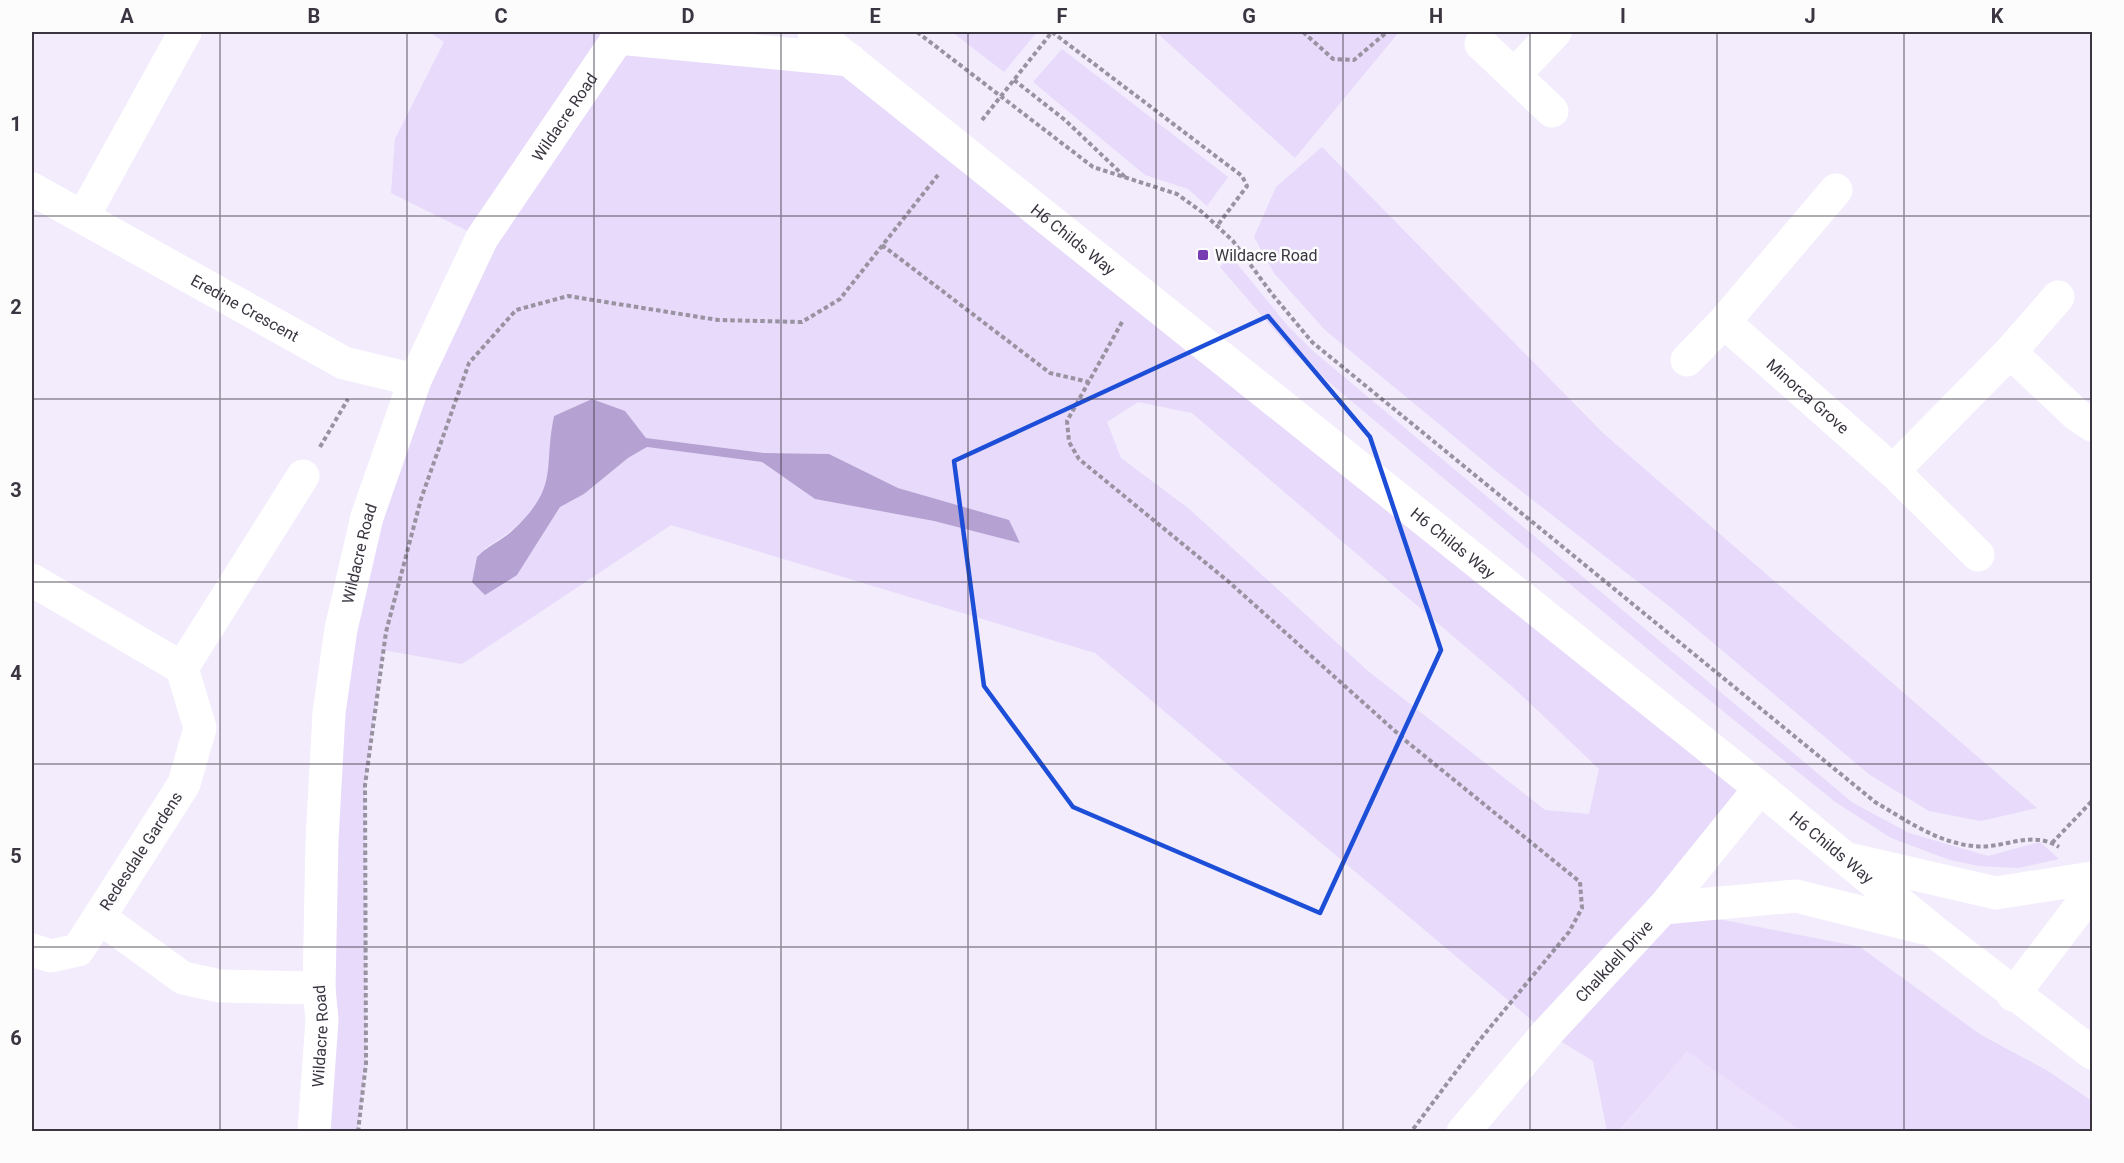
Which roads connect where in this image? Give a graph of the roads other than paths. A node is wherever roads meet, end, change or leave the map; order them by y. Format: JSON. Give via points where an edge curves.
{"nodes":[{"id":1,"x":185,"y":32,"type":"edge"},
{"id":2,"x":814,"y":32,"type":"edge"},
{"id":3,"x":1555,"y":32,"type":"edge"},
{"id":4,"x":620,"y":35,"type":"edge"},
{"id":5,"x":1481,"y":44,"type":"dead end"},
{"id":6,"x":850,"y":60,"type":"junction"},
{"id":7,"x":1514,"y":75,"type":"junction"},
{"id":8,"x":1552,"y":111,"type":"dead end"},
{"id":9,"x":32,"y":189,"type":"edge"},
{"id":10,"x":1836,"y":190,"type":"dead end"},
{"id":11,"x":82,"y":217,"type":"junction"},
{"id":12,"x":2058,"y":297,"type":"dead end"},
{"id":13,"x":1724,"y":322,"type":"junction"},
{"id":14,"x":2010,"y":352,"type":"junction"},
{"id":15,"x":1687,"y":360,"type":"dead end"},
{"id":16,"x":415,"y":380,"type":"junction"},
{"id":17,"x":2092,"y":425,"type":"edge"},
{"id":18,"x":1893,"y":471,"type":"junction"},
{"id":19,"x":303,"y":476,"type":"road end"},
{"id":20,"x":1978,"y":555,"type":"dead end"},
{"id":21,"x":32,"y":580,"type":"edge"},
{"id":22,"x":182,"y":668,"type":"junction"},
{"id":23,"x":1760,"y":788,"type":"junction"},
{"id":24,"x":1845,"y":858,"type":"junction"},
{"id":25,"x":2092,"y":878,"type":"edge"},
{"id":26,"x":2092,"y":891,"type":"edge"},
{"id":27,"x":1663,"y":908,"type":"junction"},
{"id":28,"x":99,"y":917,"type":"junction"},
{"id":29,"x":1931,"y":929,"type":"junction"},
{"id":30,"x":32,"y":950,"type":"edge"},
{"id":31,"x":319,"y":988,"type":"junction"},
{"id":32,"x":2013,"y":995,"type":"junction"},
{"id":33,"x":2092,"y":1053,"type":"edge"},
{"id":34,"x":314,"y":1131,"type":"edge"},
{"id":35,"x":1463,"y":1131,"type":"edge"}],
"edges":[{"from":1,"to":11,"type":"street"},
{"from":2,"to":6,"type":"street","name":"H6 Childs Way"},
{"from":3,"to":7,"type":"street"},
{"from":4,"to":6,"type":"street","name":"Wildacre Road"},
{"from":4,"to":16,"type":"street","name":"Wildacre Road","via":[[482,238]]},
{"from":5,"to":7,"type":"street"},
{"from":6,"to":23,"type":"street","name":"H6 Childs Way"},
{"from":7,"to":8,"type":"street"},
{"from":9,"to":11,"type":"street","name":"Eredine Crescent"},
{"from":10,"to":13,"type":"street"},
{"from":11,"to":16,"type":"street","name":"Eredine Crescent","via":[[344,363]]},
{"from":12,"to":14,"type":"street"},
{"from":13,"to":15,"type":"street"},
{"from":13,"to":18,"type":"street","name":"Minorca Grove"},
{"from":14,"to":17,"type":"street","via":[[2077,416]]},
{"from":14,"to":18,"type":"street"},
{"from":16,"to":31,"type":"street","name":"Wildacre Road","via":[[367,517],[341,629],[328,724]]},
{"from":18,"to":20,"type":"street","name":"Minorca Grove"},
{"from":19,"to":22,"type":"street"},
{"from":21,"to":22,"type":"street"},
{"from":22,"to":28,"type":"street","name":"Redesdale Gardens","via":[[200,728],[184,783]]},
{"from":23,"to":24,"type":"street","name":"H6 Childs Way"},
{"from":23,"to":27,"type":"street","name":"Chalkdell Drive"},
{"from":24,"to":25,"type":"street","via":[[1996,893]]},
{"from":24,"to":29,"type":"street","name":"H6 Childs Way"},
{"from":26,"to":32,"type":"street"},
{"from":27,"to":29,"type":"street","via":[[1796,896]]},
{"from":27,"to":35,"type":"street","name":"Chalkdell Drive"},
{"from":28,"to":30,"type":"street","name":"Redesdale Gardens","via":[[78,950],[51,956]]},
{"from":28,"to":31,"type":"street","via":[[183,978],[220,986]]},
{"from":29,"to":32,"type":"street","name":"H6 Childs Way"},
{"from":31,"to":34,"type":"street","name":"Wildacre Road","via":[[322,1020]]},
{"from":32,"to":33,"type":"street","name":"H6 Childs Way"}]}
